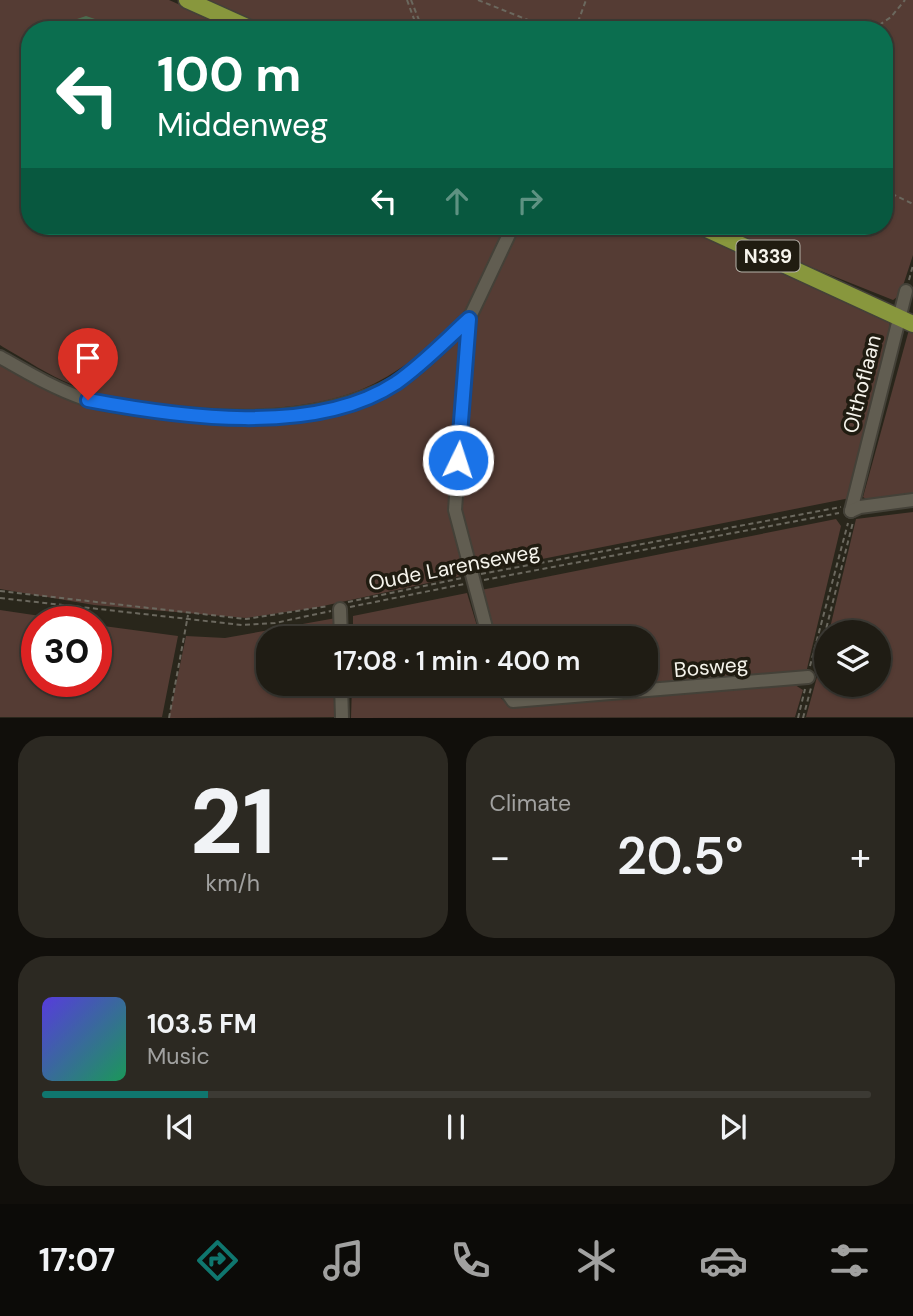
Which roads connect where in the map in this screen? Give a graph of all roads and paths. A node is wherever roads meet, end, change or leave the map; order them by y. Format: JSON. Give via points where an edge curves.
{"nodes":[{"id":1,"x":187,"y":0,"type":"edge"},
{"id":2,"x":407,"y":0,"type":"edge"},
{"id":3,"x":411,"y":0,"type":"edge"},
{"id":4,"x":478,"y":0,"type":"edge"},
{"id":5,"x":586,"y":0,"type":"edge"},
{"id":6,"x":905,"y":0,"type":"edge"},
{"id":7,"x":234,"y":21,"type":"edge"},
{"id":8,"x":415,"y":21,"type":"edge"},
{"id":9,"x":420,"y":21,"type":"edge"},
{"id":10,"x":530,"y":21,"type":"edge"},
{"id":11,"x":578,"y":21,"type":"edge"},
{"id":12,"x":885,"y":21,"type":"edge"},
{"id":13,"x":893,"y":194,"type":"edge"},
{"id":14,"x":913,"y":204,"type":"edge"},
{"id":15,"x":509,"y":235,"type":"edge"},
{"id":16,"x":720,"y":235,"type":"edge"},
{"id":17,"x":913,"y":265,"type":"edge"},
{"id":18,"x":906,"y":291,"type":"joint"},
{"id":19,"x":906,"y":317,"type":"edge"},
{"id":20,"x":469,"y":319,"type":"junction"},
{"id":21,"x":0,"y":356,"type":"edge"},
{"id":22,"x":913,"y":500,"type":"edge"},
{"id":23,"x":851,"y":508,"type":"junction"},
{"id":24,"x":473,"y":579,"type":"junction"},
{"id":25,"x":0,"y":590,"type":"edge"},
{"id":26,"x":0,"y":598,"type":"edge"},
{"id":27,"x":340,"y":610,"type":"junction"},
{"id":28,"x":188,"y":614,"type":"junction"},
{"id":29,"x":187,"y":621,"type":"junction"},
{"id":30,"x":341,"y":626,"type":"edge"},
{"id":31,"x":486,"y":626,"type":"edge"},
{"id":32,"x":811,"y":680,"type":"junction"},
{"id":33,"x":658,"y":691,"type":"edge"},
{"id":34,"x":341,"y":696,"type":"edge"},
{"id":35,"x":509,"y":696,"type":"edge"},
{"id":36,"x":584,"y":696,"type":"edge"},
{"id":37,"x":169,"y":718,"type":"edge"},
{"id":38,"x":342,"y":718,"type":"edge"},
{"id":39,"x":798,"y":718,"type":"edge"},
{"id":40,"x":803,"y":718,"type":"edge"}],
"edges":[{"from":1,"to":7,"type":"main road"},
{"from":2,"to":8,"type":"path"},
{"from":3,"to":9,"type":"path"},
{"from":4,"to":10,"type":"path"},
{"from":5,"to":11,"type":"path"},
{"from":6,"to":12,"type":"path"},
{"from":13,"to":14,"type":"path"},
{"from":15,"to":20,"type":"street"},
{"from":16,"to":19,"type":"main road","number":"N339"},
{"from":17,"to":18,"type":"path"},
{"from":18,"to":19,"type":"street","name":"Olthoflaan"},
{"from":19,"to":23,"type":"street","name":"Olthoflaan"},
{"from":20,"to":21,"type":"street","via":[[395,384],[348,404],[296,416],[235,419],[88,400],[39,380]]},
{"from":20,"to":24,"type":"street","via":[[455,510]]},
{"from":22,"to":23,"type":"street"},
{"from":23,"to":24,"type":"path","name":"Oude Larenseweg"},
{"from":23,"to":24,"type":"path","name":"Oude Larenseweg"},
{"from":23,"to":32,"type":"path"},
{"from":23,"to":32,"type":"path","via":[[854,517]]},
{"from":24,"to":27,"type":"path","name":"Oude Larenseweg"},
{"from":24,"to":28,"type":"path","name":"Oude Larenseweg","via":[[266,618]]},
{"from":24,"to":31,"type":"street"},
{"from":25,"to":28,"type":"path","name":"Oude Larenseweg"},
{"from":26,"to":29,"type":"path","name":"Oude Larenseweg"},
{"from":27,"to":29,"type":"path","name":"Oude Larenseweg","via":[[260,625]]},
{"from":27,"to":30,"type":"street"},
{"from":28,"to":29,"type":"path"},
{"from":29,"to":37,"type":"path"},
{"from":32,"to":33,"type":"street","name":"Bosweg"},
{"from":32,"to":39,"type":"path"},
{"from":32,"to":40,"type":"path"},
{"from":34,"to":38,"type":"street"},
{"from":35,"to":36,"type":"street","name":"Bosweg","via":[[513,701]]}]}
